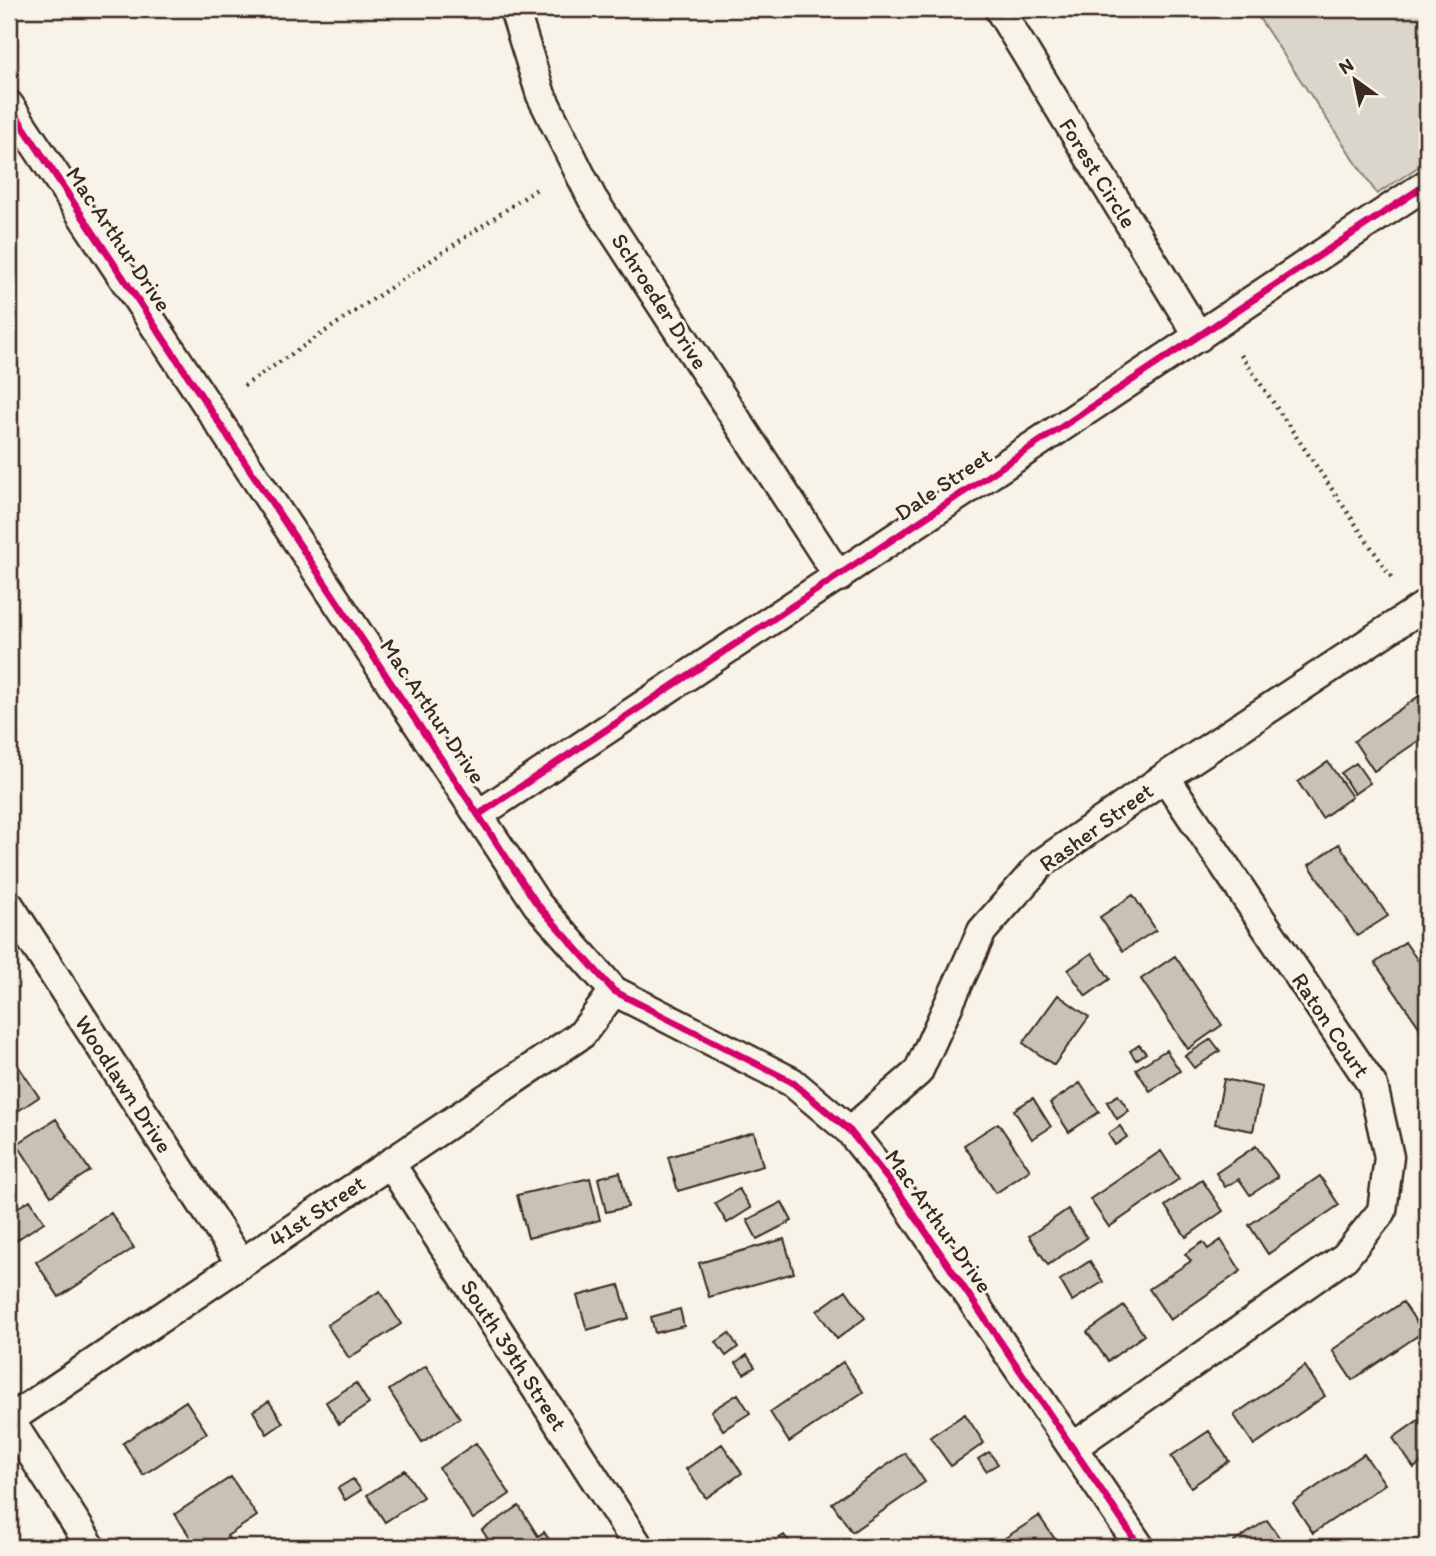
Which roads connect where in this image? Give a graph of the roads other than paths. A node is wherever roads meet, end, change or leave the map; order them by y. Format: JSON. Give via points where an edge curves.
{"nodes":[{"id":1,"x":514,"y":9,"type":"edge"},
{"id":2,"x":999,"y":9,"type":"edge"},
{"id":3,"x":9,"y":105,"type":"edge"},
{"id":4,"x":1427,"y":184,"type":"edge"},
{"id":5,"x":1199,"y":337,"type":"junction"},
{"id":6,"x":839,"y":577,"type":"junction"},
{"id":7,"x":1427,"y":604,"type":"edge"},
{"id":8,"x":1165,"y":777,"type":"junction"},
{"id":9,"x":478,"y":815,"type":"junction"},
{"id":10,"x":9,"y":905,"type":"edge"},
{"id":11,"x":614,"y":991,"type":"junction"},
{"id":12,"x":850,"y":1131,"type":"junction"},
{"id":13,"x":390,"y":1163,"type":"junction"},
{"id":14,"x":240,"y":1262,"type":"junction"},
{"id":15,"x":9,"y":1420,"type":"edge"},
{"id":16,"x":1073,"y":1447,"type":"junction"},
{"id":17,"x":91,"y":1547,"type":"edge"},
{"id":18,"x":639,"y":1547,"type":"edge"},
{"id":19,"x":1140,"y":1547,"type":"edge"}],
"edges":[{"from":1,"to":6,"type":"street","name":"Schroeder Drive","via":[[541,94],[592,198]]},
{"from":2,"to":5,"type":"street","name":"Forest Circle"},
{"from":3,"to":9,"type":"street","name":"Mac Arthur Drive"},
{"from":4,"to":5,"type":"street","name":"Dale Street"},
{"from":5,"to":6,"type":"street","name":"Dale Street"},
{"from":6,"to":9,"type":"street","name":"Dale Street"},
{"from":7,"to":8,"type":"street","name":"Rasher Street"},
{"from":8,"to":12,"type":"street","name":"Rasher Street","via":[[1042,863],[982,931],[918,1072]]},
{"from":8,"to":16,"type":"street","name":"Raton Court","via":[[1373,1086],[1390,1157],[1382,1211],[1345,1257]]},
{"from":9,"to":11,"type":"street","name":"Mac Arthur Drive","via":[[537,904]]},
{"from":10,"to":14,"type":"street","name":"Woodlawn Drive"},
{"from":11,"to":12,"type":"street","name":"Mac Arthur Drive","via":[[792,1082]]},
{"from":11,"to":13,"type":"street","name":"41st Street","via":[[582,1034]]},
{"from":12,"to":16,"type":"street","name":"Mac Arthur Drive","via":[[902,1197]]},
{"from":13,"to":14,"type":"street","name":"41st Street"},
{"from":13,"to":18,"type":"street","name":"South 39th Street"},
{"from":14,"to":15,"type":"street","name":"41st Street"},
{"from":15,"to":17,"type":"street"},
{"from":16,"to":19,"type":"street","name":"Mac Arthur Drive"}]}
